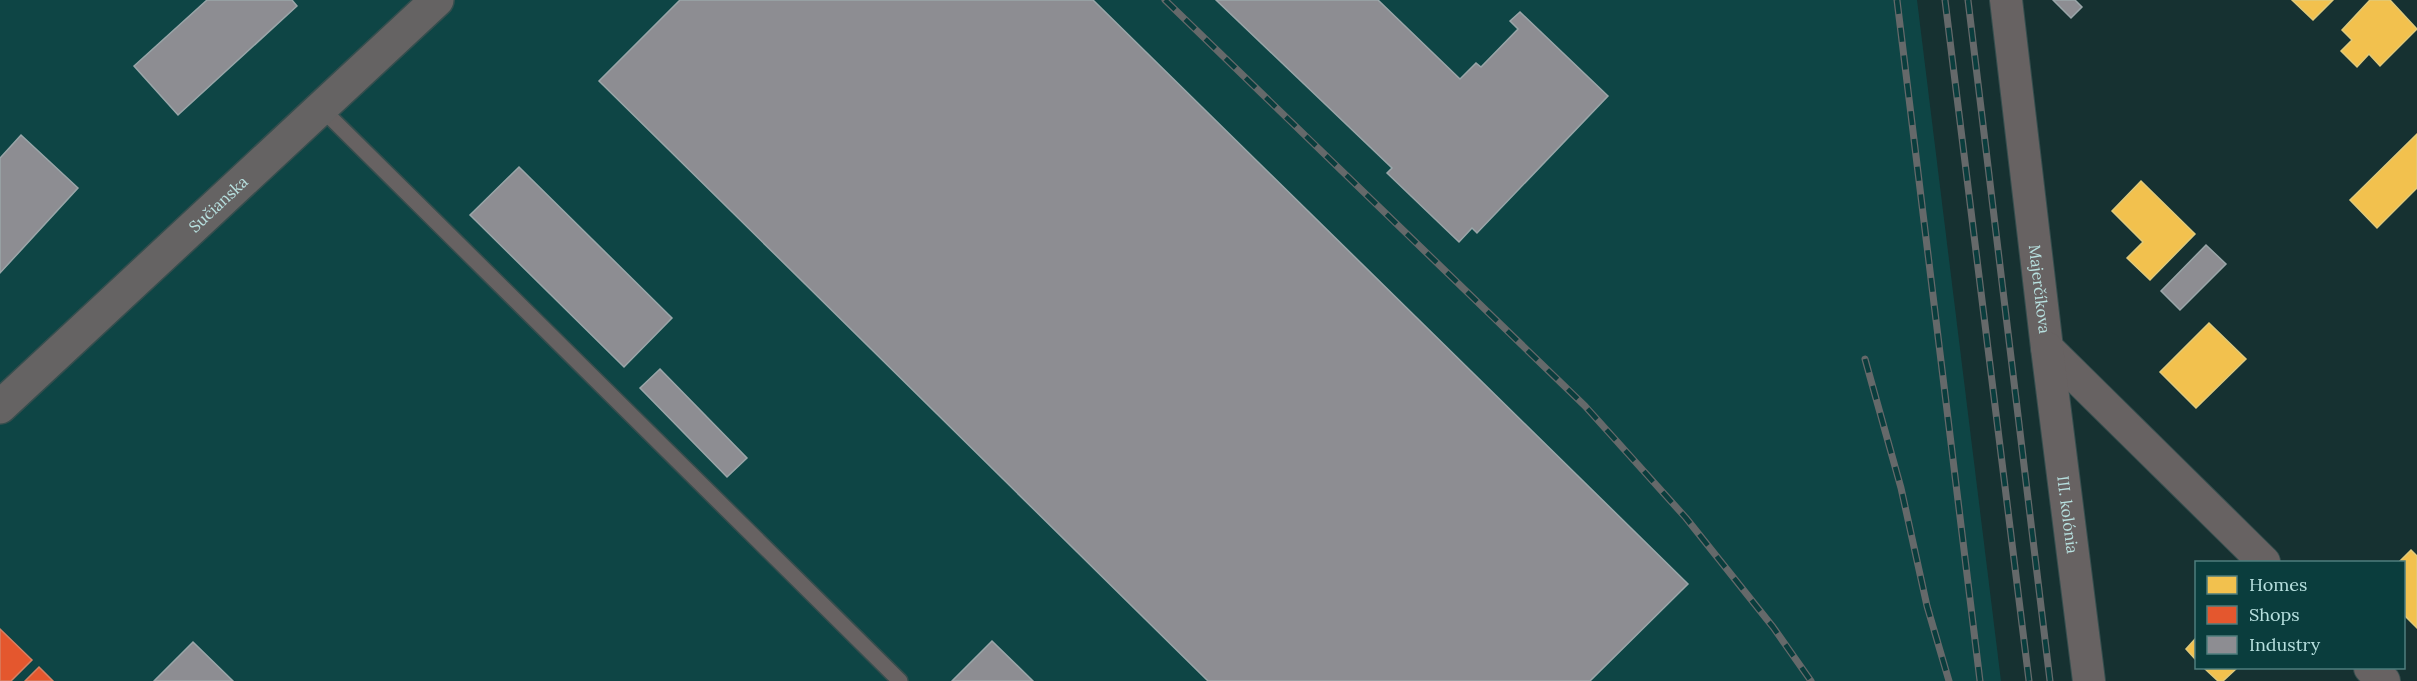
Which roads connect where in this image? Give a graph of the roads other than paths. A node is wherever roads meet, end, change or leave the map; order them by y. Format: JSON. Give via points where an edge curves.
{"nodes":[{"id":1,"x":437,"y":0,"type":"edge"},
{"id":2,"x":2006,"y":0,"type":"edge"},
{"id":3,"x":322,"y":110,"type":"junction"},
{"id":4,"x":2047,"y":348,"type":"junction"},
{"id":5,"x":0,"y":406,"type":"edge"},
{"id":6,"x":2263,"y":561,"type":"edge"},
{"id":7,"x":2371,"y":669,"type":"edge"},
{"id":8,"x":900,"y":681,"type":"edge"},
{"id":9,"x":2089,"y":681,"type":"edge"},
{"id":10,"x":2384,"y":681,"type":"edge"}],
"edges":[{"from":1,"to":3,"type":"street","name":"Sučianska"},
{"from":2,"to":4,"type":"street","name":"Majerčíkova"},
{"from":3,"to":5,"type":"street","name":"Sučianska"},
{"from":3,"to":8,"type":"lane"},
{"from":4,"to":6,"type":"street","name":"Majerčíkova"},
{"from":4,"to":9,"type":"street","name":"III. kolónia"},
{"from":7,"to":10,"type":"street"}]}
